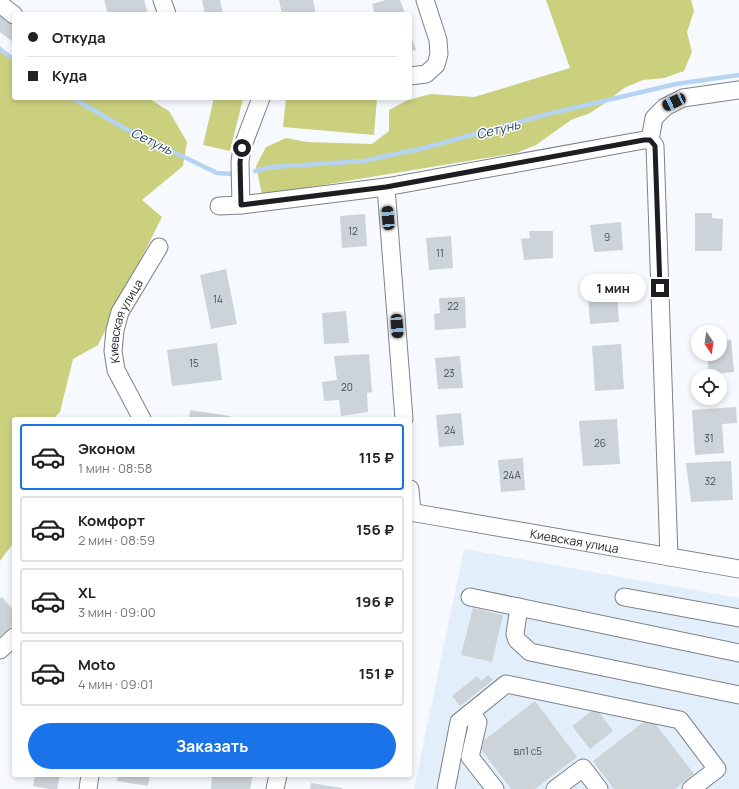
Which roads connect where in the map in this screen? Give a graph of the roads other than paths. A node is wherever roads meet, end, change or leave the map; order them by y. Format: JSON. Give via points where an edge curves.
{"nodes":[{"id":1,"x":162,"y":0,"type":"edge"},
{"id":2,"x":425,"y":0,"type":"edge"},
{"id":3,"x":0,"y":4,"type":"edge"},
{"id":4,"x":165,"y":12,"type":"edge"},
{"id":5,"x":12,"y":13,"type":"edge"},
{"id":6,"x":412,"y":76,"type":"edge"},
{"id":7,"x":739,"y":90,"type":"edge"},
{"id":8,"x":260,"y":100,"type":"edge"},
{"id":9,"x":650,"y":140,"type":"junction"},
{"id":10,"x":386,"y":187,"type":"junction"},
{"id":11,"x":241,"y":205,"type":"junction"},
{"id":12,"x":219,"y":206,"type":"dead end"},
{"id":13,"x":159,"y":247,"type":"dead end"},
{"id":14,"x":141,"y":417,"type":"edge"},
{"id":15,"x":404,"y":417,"type":"edge"},
{"id":16,"x":412,"y":512,"type":"edge"},
{"id":17,"x":669,"y":557,"type":"junction"},
{"id":18,"x":739,"y":569,"type":"edge"},
{"id":19,"x":470,"y":597,"type":"dead end"},
{"id":20,"x":624,"y":597,"type":"dead end"},
{"id":21,"x":519,"y":607,"type":"junction"},
{"id":22,"x":739,"y":618,"type":"edge"},
{"id":23,"x":12,"y":639,"type":"edge"},
{"id":24,"x":0,"y":650,"type":"edge"},
{"id":25,"x":739,"y":653,"type":"edge"},
{"id":26,"x":739,"y":696,"type":"edge"},
{"id":27,"x":470,"y":713,"type":"junction"},
{"id":28,"x":90,"y":777,"type":"edge"},
{"id":29,"x":278,"y":777,"type":"edge"},
{"id":30,"x":88,"y":789,"type":"edge"},
{"id":31,"x":275,"y":789,"type":"edge"},
{"id":32,"x":446,"y":789,"type":"edge"},
{"id":33,"x":495,"y":789,"type":"edge"},
{"id":34,"x":555,"y":789,"type":"edge"},
{"id":35,"x":599,"y":789,"type":"edge"},
{"id":36,"x":691,"y":789,"type":"edge"}],
"edges":[{"from":1,"to":4,"type":"street"},
{"from":2,"to":6,"type":"street","via":[[438,40],[439,54],[436,65],[426,74]]},
{"from":3,"to":5,"type":"street"},
{"from":7,"to":9,"type":"street","via":[[683,98],[665,107],[654,118]]},
{"from":8,"to":11,"type":"street","via":[[242,148]]},
{"from":9,"to":10,"type":"street"},
{"from":9,"to":17,"type":"street","via":[[655,146]]},
{"from":10,"to":11,"type":"street"},
{"from":10,"to":15,"type":"street"},
{"from":11,"to":12,"type":"street"},
{"from":13,"to":14,"type":"street","name":"Киевская улица","via":[[120,312],[115,330],[113,351],[116,370]]},
{"from":16,"to":17,"type":"street","name":"Киевская улица"},
{"from":17,"to":18,"type":"street","name":"Киевская улица"},
{"from":19,"to":21,"type":"street"},
{"from":20,"to":22,"type":"street"},
{"from":21,"to":25,"type":"street"},
{"from":21,"to":26,"type":"street","via":[[515,634],[517,640],[530,652]]},
{"from":23,"to":24,"type":"street"},
{"from":27,"to":32,"type":"street","via":[[459,722]]},
{"from":27,"to":33,"type":"street","via":[[478,722],[470,757]]},
{"from":27,"to":36,"type":"street","via":[[506,684],[680,720],[717,769]]},
{"from":28,"to":30,"type":"street"},
{"from":29,"to":31,"type":"street"},
{"from":34,"to":35,"type":"street","via":[[583,768]]}]}
